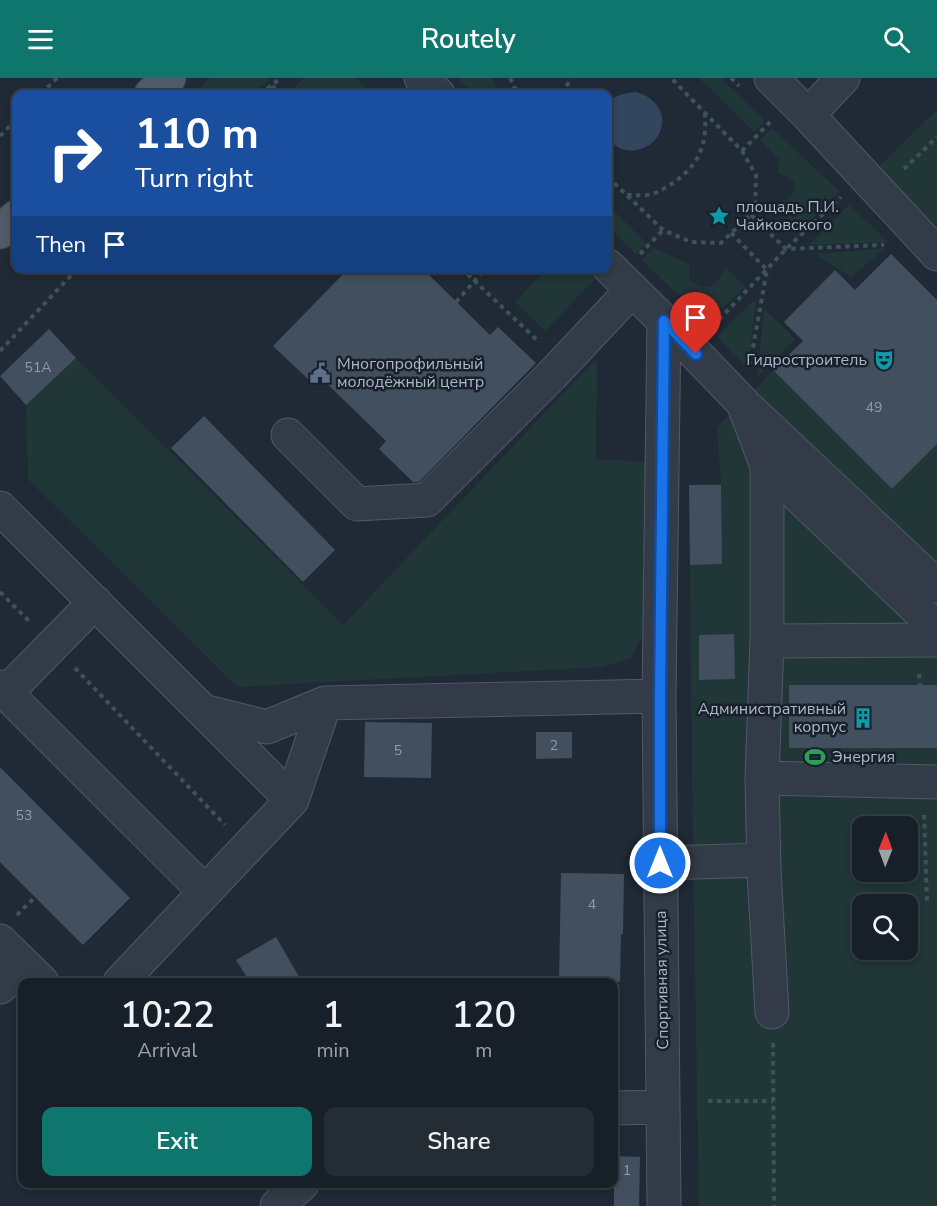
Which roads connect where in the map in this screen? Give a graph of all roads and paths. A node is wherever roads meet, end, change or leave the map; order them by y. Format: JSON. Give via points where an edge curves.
{"nodes":[{"id":1,"x":57,"y":78,"type":"edge"},
{"id":2,"x":169,"y":78,"type":"edge"},
{"id":3,"x":281,"y":78,"type":"edge"},
{"id":4,"x":421,"y":78,"type":"edge"},
{"id":5,"x":510,"y":78,"type":"edge"},
{"id":6,"x":672,"y":78,"type":"edge"},
{"id":7,"x":731,"y":78,"type":"edge"},
{"id":8,"x":771,"y":78,"type":"edge"},
{"id":9,"x":843,"y":78,"type":"edge"},
{"id":10,"x":272,"y":86,"type":"junction"},
{"id":11,"x":739,"y":86,"type":"dead end"},
{"id":12,"x":45,"y":90,"type":"edge"},
{"id":13,"x":156,"y":90,"type":"edge"},
{"id":14,"x":266,"y":90,"type":"edge"},
{"id":15,"x":276,"y":90,"type":"edge"},
{"id":16,"x":434,"y":90,"type":"edge"},
{"id":17,"x":517,"y":90,"type":"edge"},
{"id":18,"x":705,"y":112,"type":"junction"},
{"id":19,"x":808,"y":115,"type":"junction"},
{"id":20,"x":772,"y":119,"type":"dead end"},
{"id":21,"x":12,"y":124,"type":"edge"},
{"id":22,"x":0,"y":136,"type":"edge"},
{"id":23,"x":937,"y":137,"type":"edge"},
{"id":24,"x":742,"y":151,"type":"junction"},
{"id":25,"x":612,"y":181,"type":"edge"},
{"id":26,"x":880,"y":192,"type":"junction"},
{"id":27,"x":846,"y":193,"type":"dead end"},
{"id":28,"x":627,"y":195,"type":"junction"},
{"id":29,"x":751,"y":214,"type":"junction"},
{"id":30,"x":12,"y":221,"type":"edge"},
{"id":31,"x":663,"y":230,"type":"junction"},
{"id":32,"x":0,"y":232,"type":"edge"},
{"id":33,"x":731,"y":233,"type":"junction"},
{"id":34,"x":786,"y":249,"type":"junction"},
{"id":35,"x":932,"y":249,"type":"edge"},
{"id":36,"x":767,"y":270,"type":"junction"},
{"id":37,"x":624,"y":272,"type":"edge"},
{"id":38,"x":73,"y":273,"type":"edge"},
{"id":39,"x":466,"y":273,"type":"edge"},
{"id":40,"x":481,"y":273,"type":"edge"},
{"id":41,"x":474,"y":281,"type":"junction"},
{"id":42,"x":456,"y":302,"type":"dead end"},
{"id":43,"x":664,"y":321,"type":"junction"},
{"id":44,"x":707,"y":332,"type":"dead end"},
{"id":45,"x":545,"y":348,"type":"dead end"},
{"id":46,"x":0,"y":351,"type":"edge"},
{"id":47,"x":743,"y":403,"type":"junction"},
{"id":48,"x":288,"y":435,"type":"dead end"},
{"id":49,"x":767,"y":466,"type":"junction"},
{"id":50,"x":0,"y":508,"type":"edge"},
{"id":51,"x":933,"y":574,"type":"edge"},
{"id":52,"x":0,"y":592,"type":"edge"},
{"id":53,"x":94,"y":602,"type":"junction"},
{"id":54,"x":937,"y":628,"type":"edge"},
{"id":55,"x":937,"y":640,"type":"edge"},
{"id":56,"x":767,"y":641,"type":"junction"},
{"id":57,"x":53,"y":645,"type":"junction"},
{"id":58,"x":3,"y":690,"type":"edge"},
{"id":59,"x":660,"y":696,"type":"junction"},
{"id":60,"x":325,"y":703,"type":"junction"},
{"id":61,"x":203,"y":711,"type":"junction"},
{"id":62,"x":762,"y":778,"type":"junction"},
{"id":63,"x":930,"y":782,"type":"edge"},
{"id":64,"x":292,"y":800,"type":"junction"},
{"id":65,"x":228,"y":828,"type":"dead end"},
{"id":66,"x":764,"y":860,"type":"junction"},
{"id":67,"x":660,"y":863,"type":"junction"},
{"id":68,"x":205,"y":892,"type":"junction"},
{"id":69,"x":927,"y":902,"type":"dead end"},
{"id":70,"x":0,"y":941,"type":"edge"},
{"id":71,"x":33,"y":974,"type":"edge"},
{"id":72,"x":124,"y":978,"type":"edge"},
{"id":73,"x":18,"y":980,"type":"edge"},
{"id":74,"x":0,"y":987,"type":"edge"},
{"id":75,"x":772,"y":1012,"type":"joint"},
{"id":76,"x":708,"y":1101,"type":"dead end"},
{"id":77,"x":773,"y":1101,"type":"junction"},
{"id":78,"x":663,"y":1107,"type":"junction"},
{"id":79,"x":618,"y":1108,"type":"edge"},
{"id":80,"x":298,"y":1188,"type":"edge"},
{"id":81,"x":278,"y":1206,"type":"edge"},
{"id":82,"x":664,"y":1206,"type":"edge"},
{"id":83,"x":774,"y":1206,"type":"edge"}],
"edges":[{"from":1,"to":12,"type":"path"},
{"from":2,"to":13,"type":"main road"},
{"from":3,"to":10,"type":"path"},
{"from":4,"to":16,"type":"street"},
{"from":5,"to":17,"type":"path"},
{"from":6,"to":18,"type":"path"},
{"from":7,"to":11,"type":"path"},
{"from":8,"to":19,"type":"street"},
{"from":9,"to":19,"type":"street"},
{"from":10,"to":14,"type":"path"},
{"from":10,"to":15,"type":"path"},
{"from":18,"to":24,"type":"path"},
{"from":18,"to":28,"type":"path","via":[[703,146],[697,161],[682,177],[649,195]]},
{"from":19,"to":26,"type":"street"},
{"from":20,"to":24,"type":"path"},
{"from":21,"to":22,"type":"path"},
{"from":23,"to":26,"type":"path"},
{"from":24,"to":29,"type":"path","via":[[756,175],[755,210]]},
{"from":25,"to":28,"type":"path"},
{"from":26,"to":35,"type":"street"},
{"from":27,"to":34,"type":"path"},
{"from":28,"to":31,"type":"path"},
{"from":29,"to":33,"type":"path"},
{"from":29,"to":34,"type":"path"},
{"from":30,"to":32,"type":"main road"},
{"from":31,"to":33,"type":"path","via":[[691,242],[721,243]]},
{"from":31,"to":37,"type":"path"},
{"from":33,"to":36,"type":"path"},
{"from":34,"to":35,"type":"path"},
{"from":34,"to":36,"type":"path"},
{"from":36,"to":44,"type":"path"},
{"from":36,"to":47,"type":"path"},
{"from":37,"to":43,"type":"street"},
{"from":37,"to":48,"type":"street","via":[[551,376],[427,500],[357,504]]},
{"from":38,"to":46,"type":"path"},
{"from":39,"to":41,"type":"path"},
{"from":40,"to":41,"type":"path"},
{"from":41,"to":42,"type":"path"},
{"from":41,"to":45,"type":"path"},
{"from":43,"to":47,"type":"street"},
{"from":43,"to":59,"type":"street","name":"Спортивная улица"},
{"from":47,"to":49,"type":"street"},
{"from":47,"to":51,"type":"street"},
{"from":49,"to":54,"type":"street"},
{"from":49,"to":56,"type":"street"},
{"from":50,"to":53,"type":"street"},
{"from":52,"to":57,"type":"path"},
{"from":53,"to":57,"type":"street"},
{"from":53,"to":61,"type":"street"},
{"from":55,"to":56,"type":"street"},
{"from":56,"to":62,"type":"street"},
{"from":57,"to":58,"type":"street"},
{"from":57,"to":65,"type":"path"},
{"from":58,"to":68,"type":"street"},
{"from":59,"to":60,"type":"street"},
{"from":59,"to":67,"type":"street","name":"Спортивная улица"},
{"from":60,"to":61,"type":"street","via":[[267,727]]},
{"from":60,"to":64,"type":"street"},
{"from":61,"to":64,"type":"street"},
{"from":62,"to":63,"type":"street"},
{"from":62,"to":66,"type":"street"},
{"from":63,"to":69,"type":"path"},
{"from":64,"to":68,"type":"street"},
{"from":66,"to":67,"type":"street"},
{"from":66,"to":75,"type":"street"},
{"from":67,"to":78,"type":"street","name":"Спортивная улица"},
{"from":68,"to":72,"type":"street"},
{"from":70,"to":71,"type":"street"},
{"from":73,"to":74,"type":"street"},
{"from":75,"to":77,"type":"path"},
{"from":76,"to":77,"type":"path"},
{"from":77,"to":83,"type":"path"},
{"from":78,"to":79,"type":"street"},
{"from":78,"to":82,"type":"street","name":"Спортивная улица"},
{"from":80,"to":81,"type":"street"}]}
